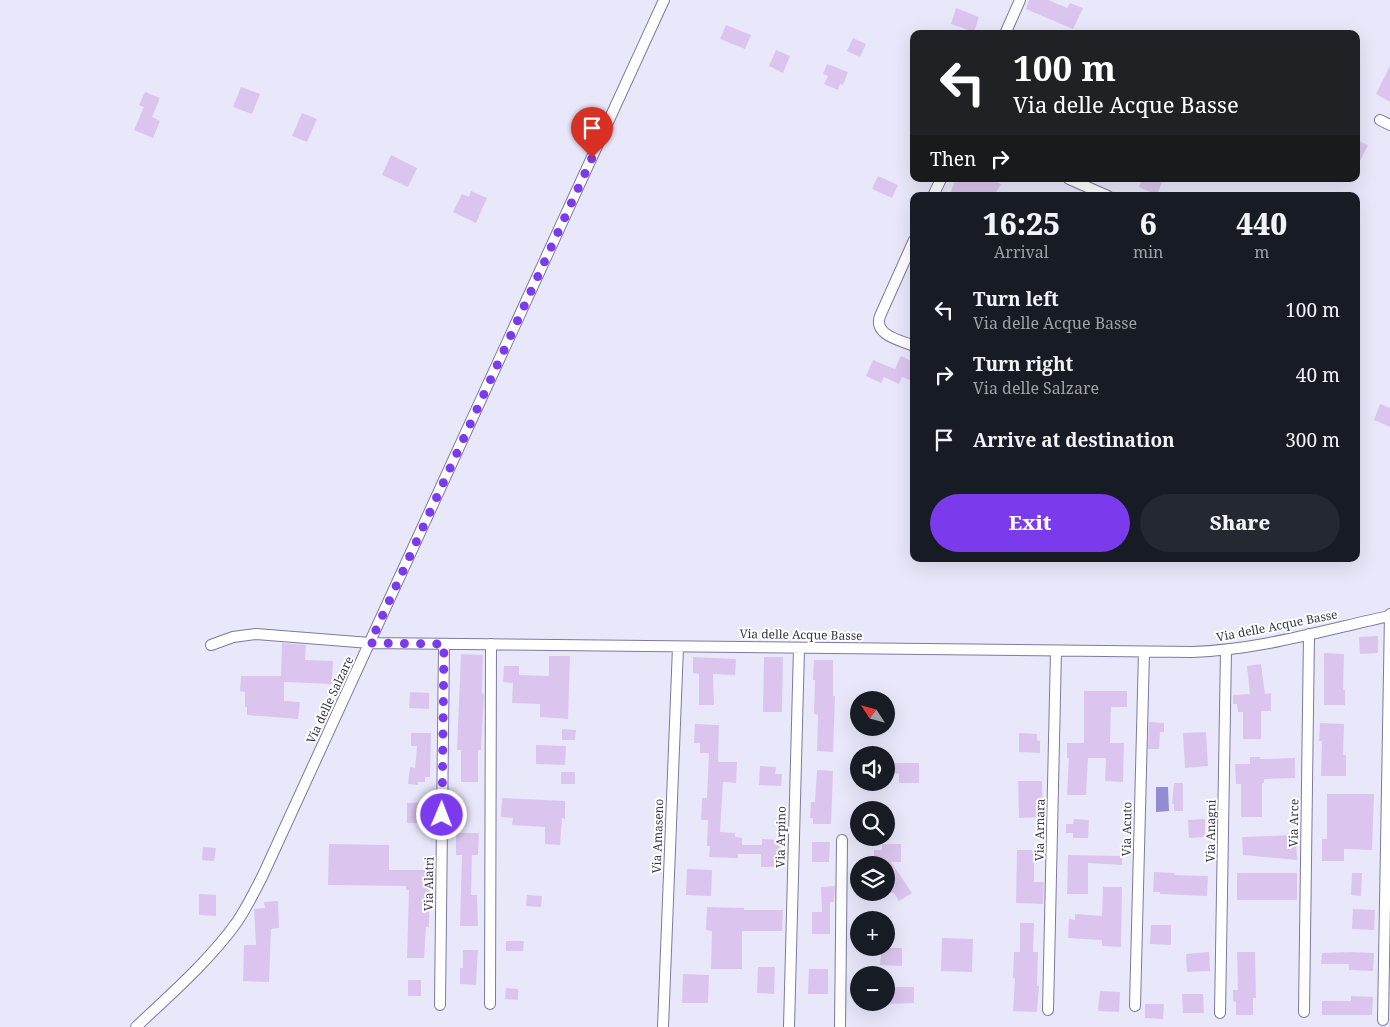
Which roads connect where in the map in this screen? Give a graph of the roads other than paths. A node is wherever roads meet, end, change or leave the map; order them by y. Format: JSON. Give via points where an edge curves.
{"nodes":[{"id":1,"x":664,"y":0,"type":"edge"},
{"id":2,"x":1020,"y":0,"type":"edge"},
{"id":3,"x":1008,"y":30,"type":"edge"},
{"id":4,"x":1380,"y":120,"type":"dead end"},
{"id":5,"x":1390,"y":125,"type":"edge"},
{"id":6,"x":1076,"y":182,"type":"edge"},
{"id":7,"x":1099,"y":192,"type":"edge"},
{"id":8,"x":910,"y":249,"type":"edge"},
{"id":9,"x":910,"y":344,"type":"edge"},
{"id":10,"x":1390,"y":615,"type":"edge"},
{"id":11,"x":1309,"y":634,"type":"junction"},
{"id":12,"x":370,"y":643,"type":"junction"},
{"id":13,"x":444,"y":644,"type":"junction"},
{"id":14,"x":491,"y":644,"type":"junction"},
{"id":15,"x":211,"y":645,"type":"dead end"},
{"id":16,"x":678,"y":646,"type":"junction"},
{"id":17,"x":799,"y":648,"type":"junction"},
{"id":18,"x":1226,"y":650,"type":"junction"},
{"id":19,"x":1056,"y":651,"type":"junction"},
{"id":20,"x":1144,"y":652,"type":"junction"},
{"id":21,"x":842,"y":840,"type":"dead end"},
{"id":22,"x":490,"y":1004,"type":"dead end"},
{"id":23,"x":440,"y":1005,"type":"dead end"},
{"id":24,"x":1135,"y":1006,"type":"dead end"},
{"id":25,"x":1048,"y":1010,"type":"dead end"},
{"id":26,"x":1304,"y":1012,"type":"dead end"},
{"id":27,"x":1220,"y":1013,"type":"dead end"},
{"id":28,"x":1383,"y":1020,"type":"dead end"},
{"id":29,"x":136,"y":1027,"type":"edge"},
{"id":30,"x":663,"y":1027,"type":"edge"},
{"id":31,"x":789,"y":1027,"type":"edge"},
{"id":32,"x":840,"y":1027,"type":"edge"}],
"edges":[{"from":1,"to":12,"type":"street","name":"Via delle Salzare"},
{"from":2,"to":3,"type":"street"},
{"from":4,"to":5,"type":"street"},
{"from":6,"to":7,"type":"street"},
{"from":8,"to":9,"type":"street","via":[[878,324],[883,332]]},
{"from":10,"to":11,"type":"street","name":"Via delle Acque Basse"},
{"from":10,"to":28,"type":"street"},
{"from":11,"to":18,"type":"street","name":"Via delle Acque Basse"},
{"from":11,"to":26,"type":"street","name":"Via Arce"},
{"from":12,"to":13,"type":"street","name":"Via delle Acque Basse"},
{"from":12,"to":15,"type":"street","name":"Via delle Acque Basse","via":[[256,634],[233,637]]},
{"from":12,"to":29,"type":"street","name":"Via delle Salzare","via":[[268,865],[241,915],[206,959]]},
{"from":13,"to":14,"type":"street","name":"Via delle Acque Basse"},
{"from":13,"to":23,"type":"street","name":"Via Alatri"},
{"from":14,"to":16,"type":"street","name":"Via delle Acque Basse"},
{"from":14,"to":22,"type":"street"},
{"from":16,"to":17,"type":"street","name":"Via delle Acque Basse"},
{"from":16,"to":30,"type":"street","name":"Via Amaseno"},
{"from":17,"to":19,"type":"street","name":"Via delle Acque Basse"},
{"from":17,"to":31,"type":"street","name":"Via Arpino"},
{"from":18,"to":20,"type":"street","name":"Via delle Acque Basse"},
{"from":18,"to":27,"type":"street","name":"Via Anagni"},
{"from":19,"to":20,"type":"street","name":"Via delle Acque Basse"},
{"from":19,"to":25,"type":"street","name":"Via Arnara"},
{"from":20,"to":24,"type":"street","name":"Via Acuto"},
{"from":21,"to":32,"type":"street"}]}
